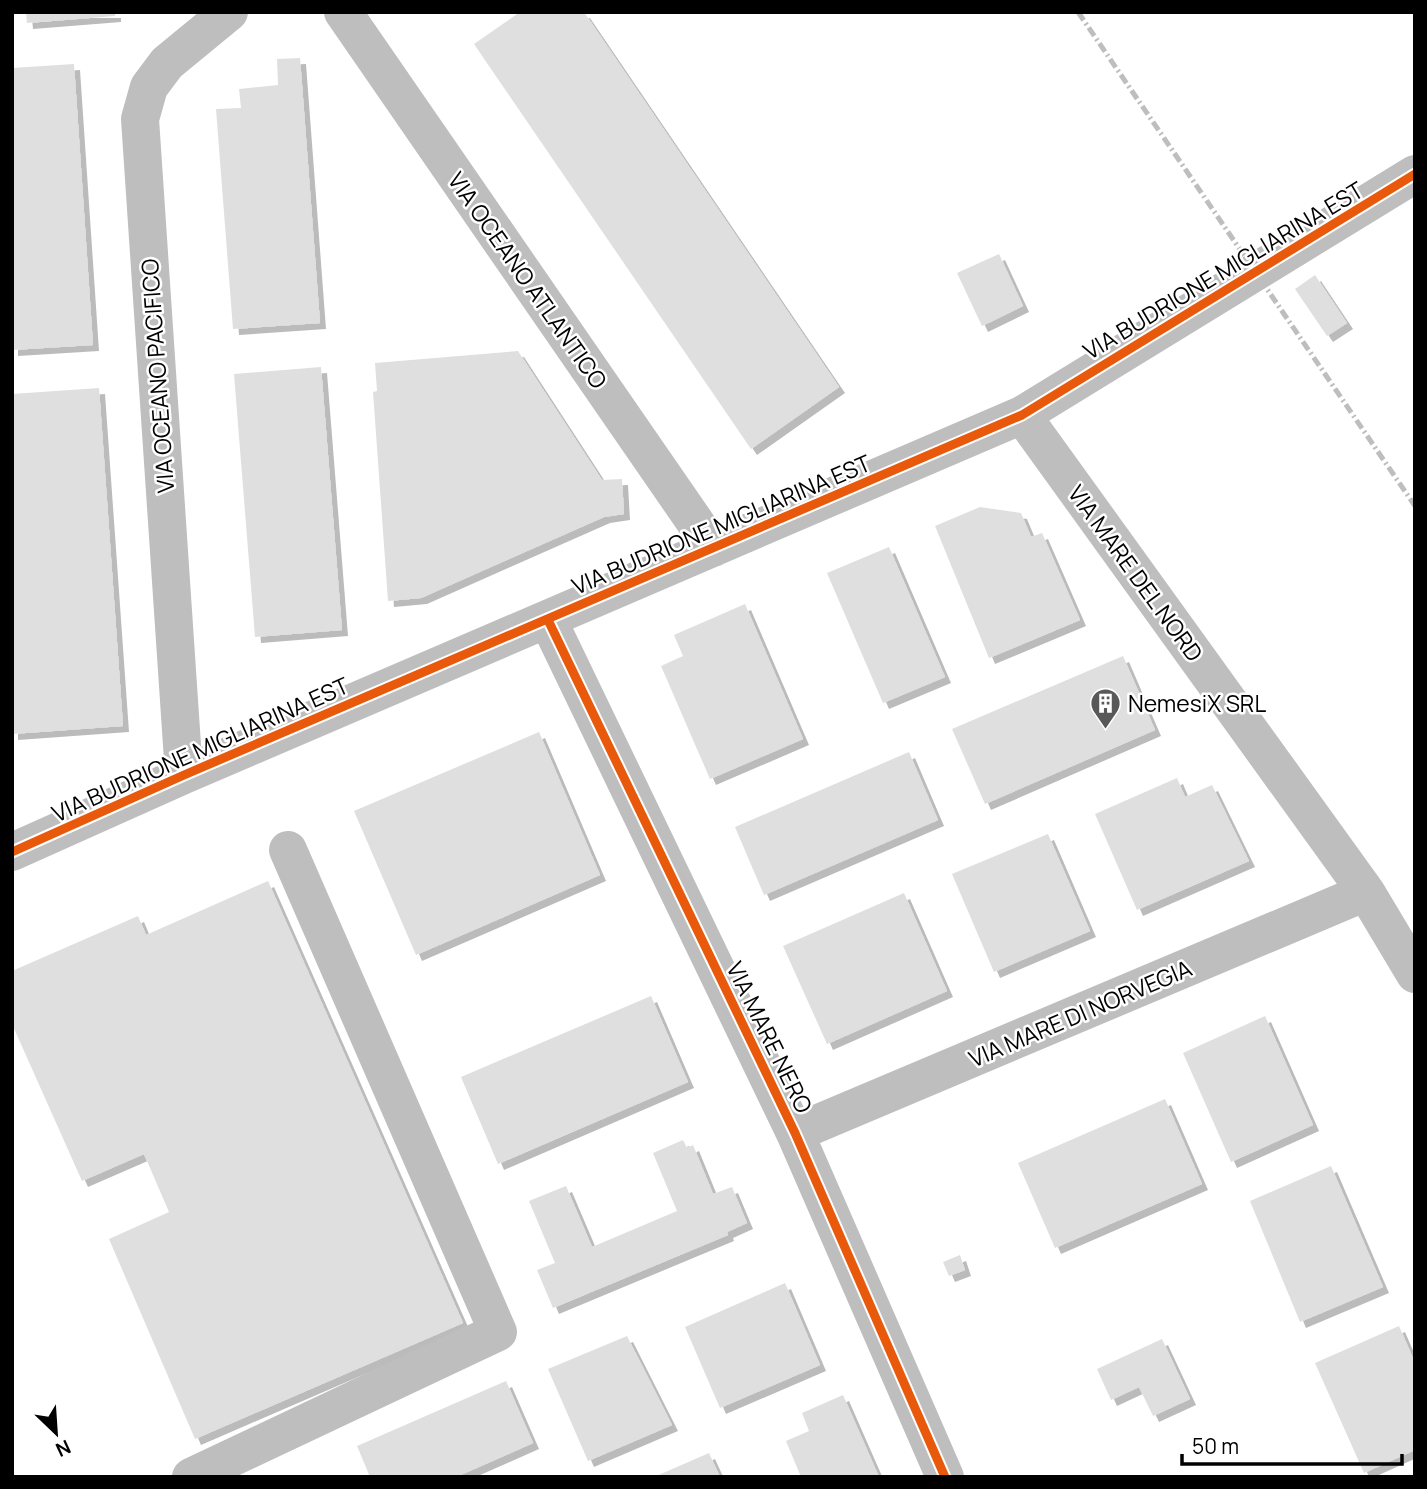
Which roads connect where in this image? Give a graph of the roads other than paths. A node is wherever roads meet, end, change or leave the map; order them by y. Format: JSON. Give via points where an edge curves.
{"nodes":[{"id":1,"x":229,"y":12,"type":"edge"},
{"id":2,"x":343,"y":12,"type":"edge"},
{"id":3,"x":1415,"y":174,"type":"edge"},
{"id":4,"x":1022,"y":415,"type":"junction"},
{"id":5,"x":713,"y":548,"type":"junction"},
{"id":6,"x":548,"y":620,"type":"junction"},
{"id":7,"x":184,"y":775,"type":"junction"},
{"id":8,"x":288,"y":850,"type":"dead end"},
{"id":9,"x":12,"y":852,"type":"edge"},
{"id":10,"x":1366,"y":892,"type":"junction"},
{"id":11,"x":1415,"y":974,"type":"edge"},
{"id":12,"x":795,"y":1133,"type":"junction"},
{"id":13,"x":191,"y":1477,"type":"edge"},
{"id":14,"x":946,"y":1477,"type":"edge"}],
"edges":[{"from":1,"to":7,"type":"street","name":"VIA OCEANO PACIFICO","via":[[167,62],[149,88],[140,119]]},
{"from":2,"to":5,"type":"street","name":"VIA OCEANO ATLANTICO"},
{"from":3,"to":4,"type":"street","name":"VIA BUDRIONE MIGLIARINA EST"},
{"from":4,"to":5,"type":"street","name":"VIA BUDRIONE MIGLIARINA EST"},
{"from":4,"to":10,"type":"street","name":"VIA MARE DEL NORD"},
{"from":5,"to":6,"type":"street","name":"VIA BUDRIONE MIGLIARINA EST"},
{"from":6,"to":7,"type":"street","name":"VIA BUDRIONE MIGLIARINA EST"},
{"from":6,"to":12,"type":"street","name":"VIA MARE NERO"},
{"from":7,"to":9,"type":"street","name":"VIA BUDRIONE MIGLIARINA EST"},
{"from":8,"to":13,"type":"street","via":[[498,1332]]},
{"from":10,"to":11,"type":"street","name":"VIA MARE DEL NORD"},
{"from":10,"to":12,"type":"street","name":"VIA MARE DI NORVEGIA"},
{"from":12,"to":14,"type":"street","name":"VIA MARE NERO"}]}
